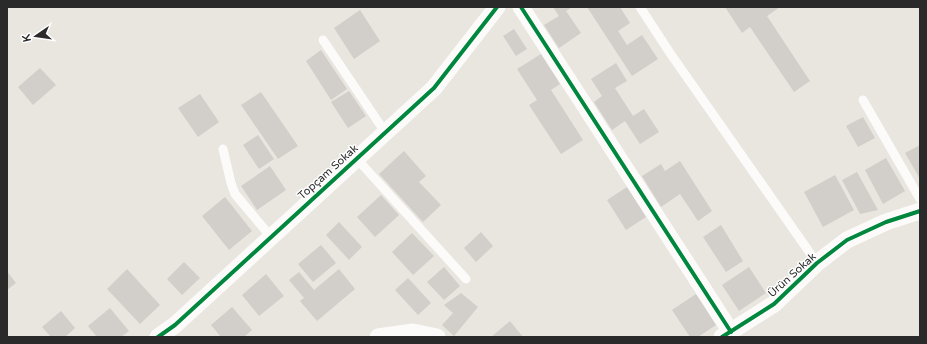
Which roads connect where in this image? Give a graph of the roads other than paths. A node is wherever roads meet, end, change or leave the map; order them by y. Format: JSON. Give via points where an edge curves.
{"nodes":[{"id":1,"x":497,"y":7,"type":"edge"},
{"id":2,"x":520,"y":7,"type":"edge"},
{"id":3,"x":640,"y":7,"type":"edge"},
{"id":4,"x":323,"y":40,"type":"dead end"},
{"id":5,"x":863,"y":100,"type":"dead end"},
{"id":6,"x":386,"y":132,"type":"junction"},
{"id":7,"x":223,"y":149,"type":"dead end"},
{"id":8,"x":357,"y":159,"type":"junction"},
{"id":9,"x":920,"y":199,"type":"edge"},
{"id":10,"x":920,"y":211,"type":"edge"},
{"id":11,"x":270,"y":237,"type":"junction"},
{"id":12,"x":817,"y":263,"type":"junction"},
{"id":13,"x":466,"y":279,"type":"dead end"},
{"id":14,"x":726,"y":335,"type":"edge"},
{"id":15,"x":158,"y":337,"type":"edge"},
{"id":16,"x":378,"y":337,"type":"edge"},
{"id":17,"x":437,"y":337,"type":"edge"}],
"edges":[{"from":1,"to":6,"type":"street","name":"Topçam Sokak","via":[[434,88]]},
{"from":2,"to":14,"type":"street"},
{"from":3,"to":12,"type":"lane"},
{"from":4,"to":6,"type":"lane"},
{"from":5,"to":9,"type":"lane"},
{"from":6,"to":8,"type":"street","name":"Topçam Sokak"},
{"from":7,"to":11,"type":"lane","via":[[230,184],[235,194]]},
{"from":8,"to":11,"type":"street","name":"Topçam Sokak"},
{"from":8,"to":13,"type":"lane"},
{"from":10,"to":12,"type":"street","name":"Ürün Sokak","via":[[866,230],[847,240]]},
{"from":11,"to":15,"type":"street","name":"Topçam Sokak","via":[[175,325]]},
{"from":12,"to":14,"type":"street","name":"Ürün Sokak","via":[[774,304]]},
{"from":16,"to":17,"type":"street","via":[[413,332]]}]}
